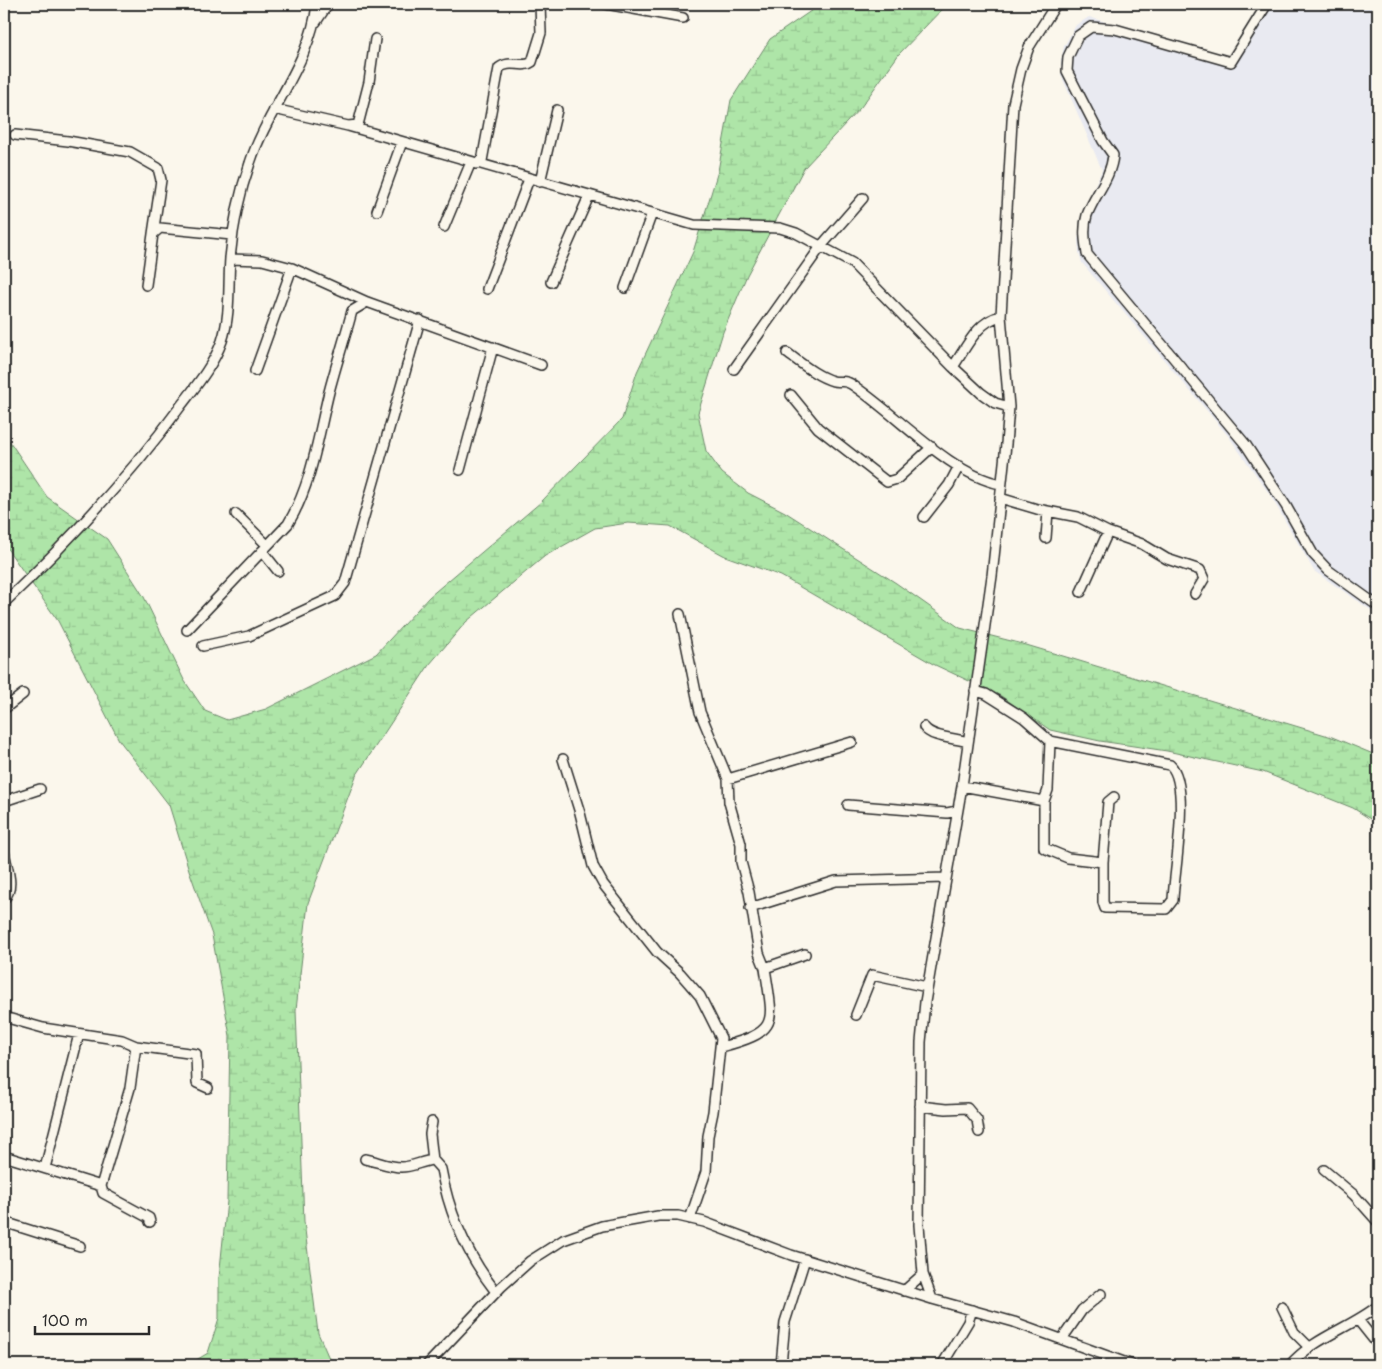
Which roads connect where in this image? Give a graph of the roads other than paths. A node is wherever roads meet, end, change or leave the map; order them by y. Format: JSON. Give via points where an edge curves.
{"nodes":[{"id":1,"x":328,"y":4,"type":"edge"},
{"id":2,"x":540,"y":4,"type":"edge"},
{"id":3,"x":606,"y":4,"type":"edge"},
{"id":4,"x":1056,"y":4,"type":"edge"},
{"id":5,"x":1267,"y":4,"type":"edge"},
{"id":6,"x":314,"y":5,"type":"edge"},
{"id":7,"x":683,"y":18,"type":"dead end"},
{"id":8,"x":314,"y":24,"type":"junction"},
{"id":9,"x":376,"y":39,"type":"dead end"},
{"id":10,"x":274,"y":109,"type":"junction"},
{"id":11,"x":557,"y":110,"type":"dead end"},
{"id":12,"x":348,"y":126,"type":"junction"},
{"id":13,"x":15,"y":136,"type":"dead end"},
{"id":14,"x":402,"y":142,"type":"junction"},
{"id":15,"x":474,"y":163,"type":"junction"},
{"id":16,"x":529,"y":179,"type":"junction"},
{"id":17,"x":540,"y":182,"type":"junction"},
{"id":18,"x":589,"y":196,"type":"junction"},
{"id":19,"x":863,"y":198,"type":"dead end"},
{"id":20,"x":377,"y":211,"type":"dead end"},
{"id":21,"x":652,"y":213,"type":"junction"},
{"id":22,"x":444,"y":227,"type":"dead end"},
{"id":23,"x":153,"y":234,"type":"junction"},
{"id":24,"x":232,"y":235,"type":"junction"},
{"id":25,"x":822,"y":245,"type":"junction"},
{"id":26,"x":230,"y":259,"type":"junction"},
{"id":27,"x":292,"y":268,"type":"junction"},
{"id":28,"x":551,"y":282,"type":"dead end"},
{"id":29,"x":146,"y":285,"type":"dead end"},
{"id":30,"x":625,"y":288,"type":"dead end"},
{"id":31,"x":487,"y":289,"type":"dead end"},
{"id":32,"x":367,"y":302,"type":"junction"},
{"id":33,"x":1001,"y":316,"type":"junction"},
{"id":34,"x":420,"y":320,"type":"junction"},
{"id":35,"x":493,"y":347,"type":"junction"},
{"id":36,"x":787,"y":354,"type":"dead end"},
{"id":37,"x":541,"y":365,"type":"dead end"},
{"id":38,"x":953,"y":367,"type":"junction"},
{"id":39,"x":734,"y":369,"type":"dead end"},
{"id":40,"x":255,"y":371,"type":"dead end"},
{"id":41,"x":791,"y":395,"type":"dead end"},
{"id":42,"x":1009,"y":407,"type":"junction"},
{"id":43,"x":932,"y":447,"type":"junction"},
{"id":44,"x":959,"y":466,"type":"junction"},
{"id":45,"x":460,"y":470,"type":"dead end"},
{"id":46,"x":1002,"y":484,"type":"junction"},
{"id":47,"x":1000,"y":498,"type":"junction"},
{"id":48,"x":1048,"y":511,"type":"junction"},
{"id":49,"x":236,"y":514,"type":"dead end"},
{"id":50,"x":924,"y":517,"type":"dead end"},
{"id":51,"x":1108,"y":532,"type":"junction"},
{"id":52,"x":1046,"y":538,"type":"dead end"},
{"id":53,"x":264,"y":548,"type":"junction"},
{"id":54,"x":278,"y":572,"type":"dead end"},
{"id":55,"x":1081,"y":592,"type":"dead end"},
{"id":56,"x":1195,"y":594,"type":"dead end"},
{"id":57,"x":4,"y":604,"type":"edge"},
{"id":58,"x":1378,"y":606,"type":"edge"},
{"id":59,"x":680,"y":614,"type":"dead end"},
{"id":60,"x":187,"y":630,"type":"dead end"},
{"id":61,"x":203,"y":646,"type":"dead end"},
{"id":62,"x":975,"y":690,"type":"junction"},
{"id":63,"x":23,"y":694,"type":"dead end"},
{"id":64,"x":4,"y":709,"type":"edge"},
{"id":65,"x":924,"y":727,"type":"dead end"},
{"id":66,"x":1050,"y":741,"type":"junction"},
{"id":67,"x":852,"y":742,"type":"dead end"},
{"id":68,"x":968,"y":742,"type":"junction"},
{"id":69,"x":563,"y":759,"type":"dead end"},
{"id":70,"x":728,"y":779,"type":"junction"},
{"id":71,"x":962,"y":786,"type":"junction"},
{"id":72,"x":40,"y":789,"type":"dead end"},
{"id":73,"x":1114,"y":797,"type":"dead end"},
{"id":74,"x":4,"y":801,"type":"edge"},
{"id":75,"x":1044,"y":801,"type":"junction"},
{"id":76,"x":848,"y":805,"type":"dead end"},
{"id":77,"x":957,"y":811,"type":"junction"},
{"id":78,"x":4,"y":851,"type":"edge"},
{"id":79,"x":1103,"y":862,"type":"junction"},
{"id":80,"x":946,"y":878,"type":"junction"},
{"id":81,"x":4,"y":899,"type":"edge"},
{"id":82,"x":750,"y":908,"type":"junction"},
{"id":83,"x":805,"y":954,"type":"dead end"},
{"id":84,"x":765,"y":968,"type":"junction"},
{"id":85,"x":927,"y":987,"type":"junction"},
{"id":86,"x":856,"y":1015,"type":"dead end"},
{"id":87,"x":4,"y":1018,"type":"edge"},
{"id":88,"x":79,"y":1034,"type":"junction"},
{"id":89,"x":136,"y":1046,"type":"junction"},
{"id":90,"x":721,"y":1047,"type":"junction"},
{"id":91,"x":208,"y":1088,"type":"dead end"},
{"id":92,"x":920,"y":1106,"type":"junction"},
{"id":93,"x":432,"y":1122,"type":"dead end"},
{"id":94,"x":979,"y":1132,"type":"dead end"},
{"id":95,"x":4,"y":1156,"type":"edge"},
{"id":96,"x":365,"y":1159,"type":"dead end"},
{"id":97,"x":433,"y":1160,"type":"junction"},
{"id":98,"x":45,"y":1168,"type":"junction"},
{"id":99,"x":1324,"y":1170,"type":"dead end"},
{"id":100,"x":101,"y":1186,"type":"junction"},
{"id":101,"x":690,"y":1219,"type":"junction"},
{"id":102,"x":4,"y":1222,"type":"edge"},
{"id":103,"x":150,"y":1222,"type":"dead end"},
{"id":104,"x":1378,"y":1222,"type":"edge"},
{"id":105,"x":80,"y":1246,"type":"dead end"},
{"id":106,"x":805,"y":1259,"type":"junction"},
{"id":107,"x":923,"y":1274,"type":"junction"},
{"id":108,"x":904,"y":1291,"type":"junction"},
{"id":109,"x":496,"y":1292,"type":"junction"},
{"id":110,"x":1101,"y":1294,"type":"dead end"},
{"id":111,"x":932,"y":1300,"type":"junction"},
{"id":112,"x":1378,"y":1306,"type":"edge"},
{"id":113,"x":1282,"y":1307,"type":"dead end"},
{"id":114,"x":972,"y":1310,"type":"junction"},
{"id":115,"x":1358,"y":1320,"type":"junction"},
{"id":116,"x":1062,"y":1339,"type":"junction"},
{"id":117,"x":1378,"y":1345,"type":"edge"},
{"id":118,"x":1309,"y":1348,"type":"junction"},
{"id":119,"x":427,"y":1365,"type":"edge"},
{"id":120,"x":781,"y":1365,"type":"edge"},
{"id":121,"x":942,"y":1365,"type":"edge"},
{"id":122,"x":1132,"y":1365,"type":"edge"},
{"id":123,"x":1290,"y":1365,"type":"edge"}],
"edges":[{"from":1,"to":8,"type":"street"},
{"from":2,"to":15,"type":"street","via":[[541,33],[532,62],[528,65],[504,64],[499,68],[482,161]]},
{"from":3,"to":7,"type":"street"},
{"from":4,"to":33,"type":"street","via":[[1029,47],[1013,104]]},
{"from":5,"to":58,"type":"street","via":[[1231,62],[1115,29],[1091,28],[1078,36],[1068,57],[1067,71],[1113,155],[1108,177],[1087,215],[1084,232],[1087,254],[1246,445],[1313,554],[1328,570]]},
{"from":6,"to":8,"type":"street"},
{"from":8,"to":10,"type":"street","via":[[305,50]]},
{"from":9,"to":12,"type":"street","via":[[358,125]]},
{"from":10,"to":12,"type":"street"},
{"from":10,"to":24,"type":"street","via":[[250,160],[235,209]]},
{"from":11,"to":17,"type":"street"},
{"from":12,"to":14,"type":"street"},
{"from":13,"to":23,"type":"street","via":[[130,152],[158,168],[161,180]]},
{"from":14,"to":15,"type":"street"},
{"from":14,"to":20,"type":"street"},
{"from":15,"to":16,"type":"street"},
{"from":15,"to":22,"type":"street"},
{"from":16,"to":17,"type":"street"},
{"from":16,"to":31,"type":"street"},
{"from":17,"to":18,"type":"street"},
{"from":18,"to":21,"type":"street"},
{"from":18,"to":28,"type":"street"},
{"from":19,"to":25,"type":"street"},
{"from":21,"to":25,"type":"street","via":[[694,225],[780,228]]},
{"from":21,"to":30,"type":"street"},
{"from":23,"to":24,"type":"street","via":[[160,228]]},
{"from":23,"to":29,"type":"street"},
{"from":24,"to":26,"type":"street"},
{"from":25,"to":38,"type":"street","via":[[852,263]]},
{"from":25,"to":39,"type":"street"},
{"from":26,"to":27,"type":"street","via":[[262,260]]},
{"from":26,"to":57,"type":"street","via":[[229,314],[210,368],[133,467]]},
{"from":27,"to":32,"type":"street"},
{"from":27,"to":40,"type":"street"},
{"from":32,"to":34,"type":"street"},
{"from":32,"to":53,"type":"street","via":[[352,311],[313,463],[294,514]]},
{"from":33,"to":38,"type":"street","via":[[980,327]]},
{"from":33,"to":42,"type":"street"},
{"from":34,"to":35,"type":"street"},
{"from":34,"to":61,"type":"street","via":[[341,590],[335,596],[249,636]]},
{"from":35,"to":37,"type":"street"},
{"from":35,"to":45,"type":"street"},
{"from":36,"to":43,"type":"street","via":[[816,374],[832,381],[848,382]]},
{"from":38,"to":42,"type":"street","via":[[995,403]]},
{"from":41,"to":43,"type":"street","via":[[818,428],[887,482],[897,480]]},
{"from":42,"to":46,"type":"street"},
{"from":43,"to":44,"type":"street"},
{"from":44,"to":46,"type":"street","via":[[987,481]]},
{"from":44,"to":50,"type":"street","via":[[949,486]]},
{"from":46,"to":47,"type":"street"},
{"from":47,"to":48,"type":"street"},
{"from":47,"to":62,"type":"street"},
{"from":48,"to":51,"type":"street","via":[[1078,517]]},
{"from":48,"to":52,"type":"street"},
{"from":49,"to":53,"type":"street"},
{"from":51,"to":55,"type":"street"},
{"from":51,"to":56,"type":"street","via":[[1200,570],[1204,579]]},
{"from":53,"to":54,"type":"street"},
{"from":53,"to":60,"type":"street"},
{"from":59,"to":70,"type":"street","via":[[700,712]]},
{"from":62,"to":66,"type":"street","via":[[1024,718]]},
{"from":62,"to":68,"type":"street"},
{"from":63,"to":64,"type":"street"},
{"from":65,"to":68,"type":"street","via":[[933,734]]},
{"from":66,"to":75,"type":"street","via":[[1048,790]]},
{"from":66,"to":79,"type":"street","via":[[1170,765],[1177,771],[1180,828],[1170,906],[1166,909],[1105,908]]},
{"from":67,"to":70,"type":"street"},
{"from":68,"to":71,"type":"street"},
{"from":69,"to":90,"type":"street","via":[[593,866],[603,884],[657,952],[700,996],[721,1038]]},
{"from":70,"to":82,"type":"street","via":[[729,802],[741,844],[741,862]]},
{"from":71,"to":75,"type":"street"},
{"from":71,"to":77,"type":"street"},
{"from":72,"to":74,"type":"street"},
{"from":73,"to":79,"type":"street","via":[[1108,802]]},
{"from":75,"to":79,"type":"street","via":[[1044,848],[1068,858]]},
{"from":76,"to":77,"type":"street","via":[[947,813]]},
{"from":77,"to":80,"type":"street"},
{"from":78,"to":81,"type":"street","via":[[10,884]]},
{"from":80,"to":82,"type":"street","via":[[836,881]]},
{"from":80,"to":85,"type":"street"},
{"from":82,"to":84,"type":"street"},
{"from":83,"to":84,"type":"street"},
{"from":84,"to":90,"type":"street","via":[[772,1004],[769,1024],[749,1040]]},
{"from":85,"to":86,"type":"street","via":[[872,975]]},
{"from":85,"to":92,"type":"street","via":[[921,1042]]},
{"from":87,"to":88,"type":"street"},
{"from":88,"to":89,"type":"street","via":[[122,1040]]},
{"from":88,"to":98,"type":"street"},
{"from":89,"to":91,"type":"street","via":[[196,1054],[197,1083]]},
{"from":89,"to":100,"type":"street","via":[[130,1088]]},
{"from":90,"to":101,"type":"street","via":[[706,1172]]},
{"from":92,"to":94,"type":"street","via":[[967,1108],[977,1120]]},
{"from":92,"to":107,"type":"street","via":[[919,1225]]},
{"from":93,"to":97,"type":"street"},
{"from":95,"to":98,"type":"street"},
{"from":96,"to":97,"type":"street","via":[[399,1167]]},
{"from":97,"to":109,"type":"street","via":[[441,1169],[451,1212],[477,1264]]},
{"from":98,"to":100,"type":"street"},
{"from":99,"to":104,"type":"street","via":[[1354,1195]]},
{"from":100,"to":103,"type":"street","via":[[103,1193]]},
{"from":101,"to":106,"type":"street"},
{"from":101,"to":109,"type":"street","via":[[658,1216],[602,1226],[563,1240],[530,1261]]},
{"from":102,"to":105,"type":"street"},
{"from":106,"to":108,"type":"street"},
{"from":106,"to":120,"type":"street","via":[[785,1322]]},
{"from":107,"to":108,"type":"street"},
{"from":107,"to":111,"type":"street"},
{"from":108,"to":111,"type":"street"},
{"from":109,"to":119,"type":"street"},
{"from":110,"to":116,"type":"street","via":[[1082,1310]]},
{"from":111,"to":114,"type":"street"},
{"from":112,"to":115,"type":"street"},
{"from":113,"to":118,"type":"street","via":[[1294,1332]]},
{"from":114,"to":116,"type":"street"},
{"from":114,"to":121,"type":"street"},
{"from":115,"to":117,"type":"street"},
{"from":115,"to":118,"type":"street"},
{"from":116,"to":122,"type":"street"},
{"from":118,"to":123,"type":"street"}]}
